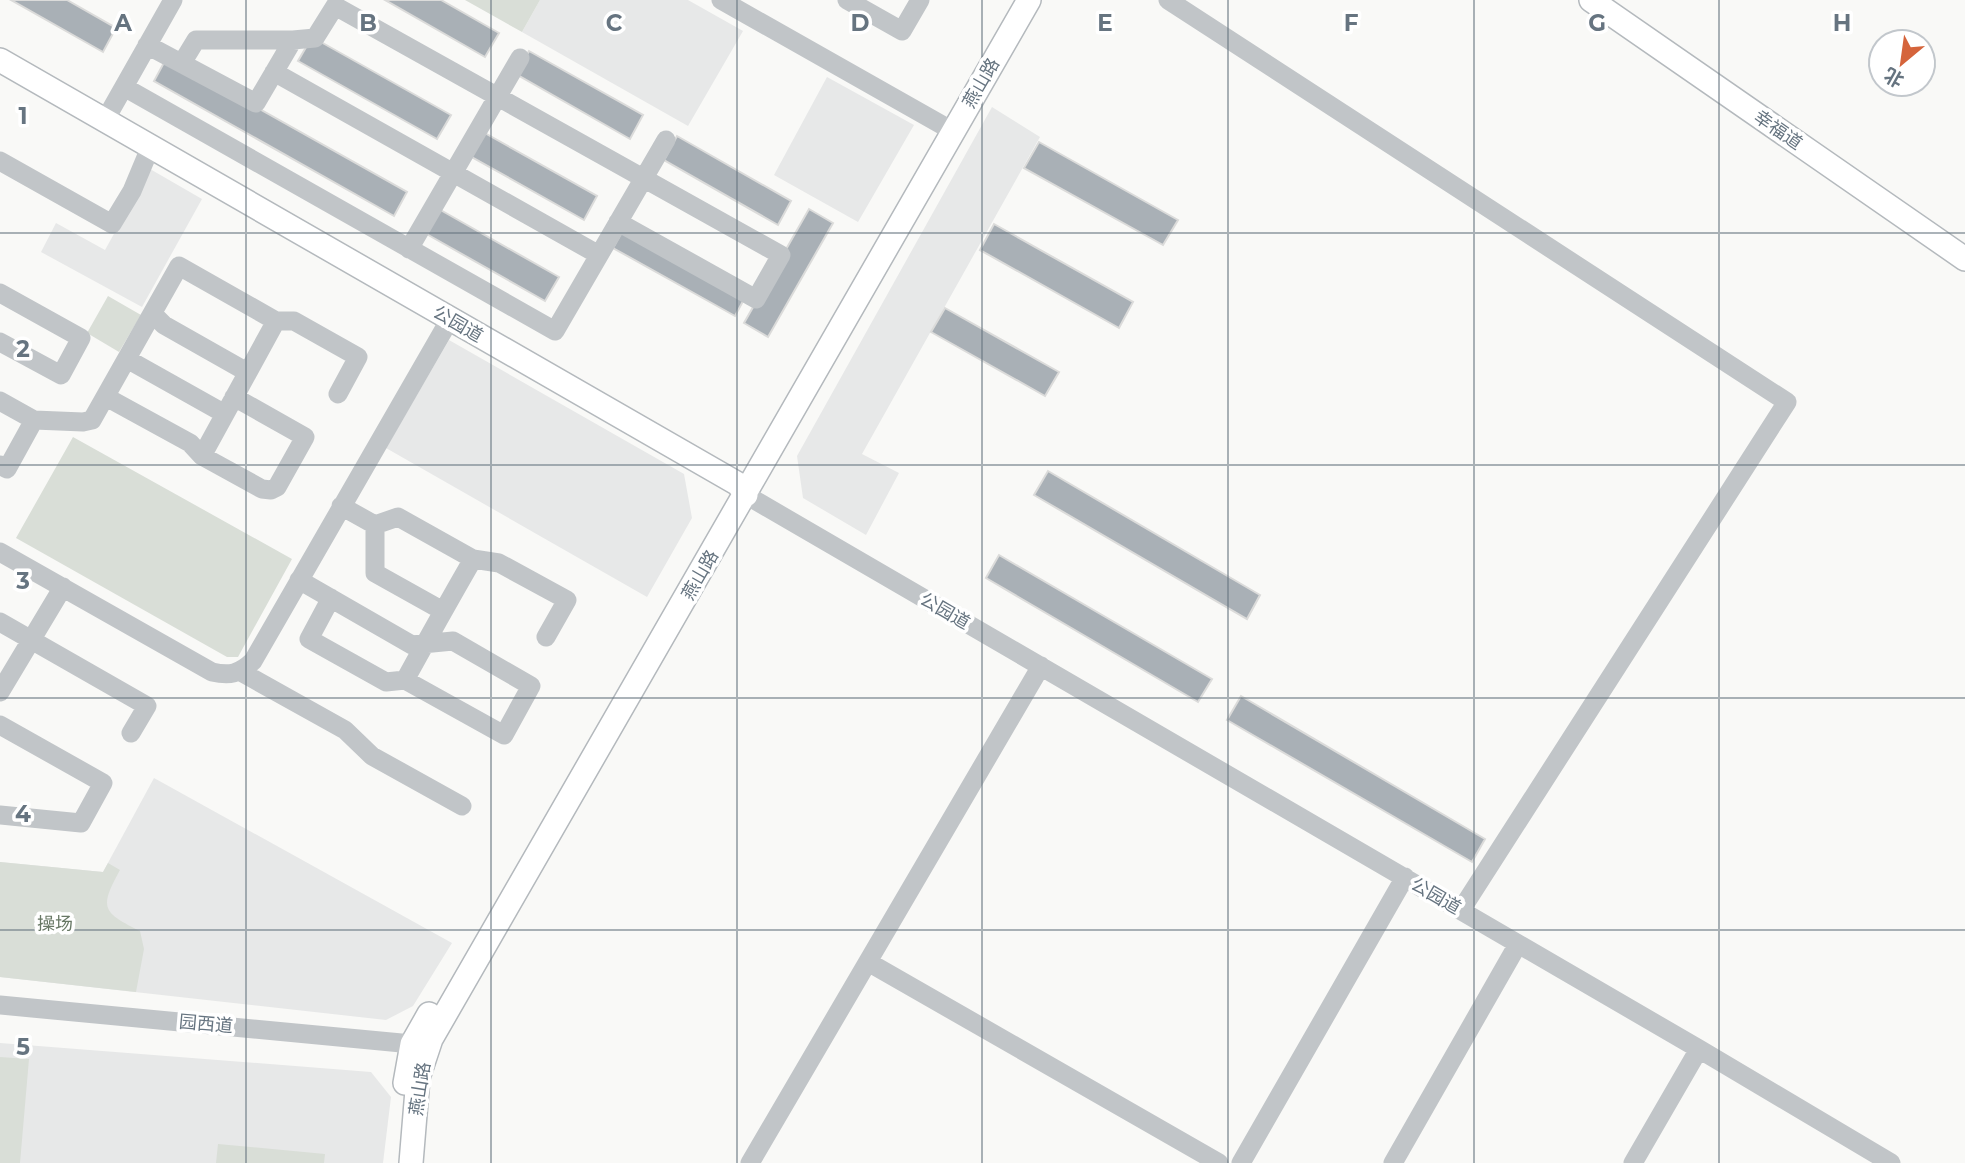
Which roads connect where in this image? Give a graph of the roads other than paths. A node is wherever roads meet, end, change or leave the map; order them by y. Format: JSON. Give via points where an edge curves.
{"nodes":[{"id":1,"x":721,"y":0,"type":"edge"},
{"id":2,"x":847,"y":0,"type":"edge"},
{"id":3,"x":920,"y":0,"type":"edge"},
{"id":4,"x":1013,"y":0,"type":"edge"},
{"id":5,"x":1029,"y":0,"type":"edge"},
{"id":6,"x":1168,"y":0,"type":"edge"},
{"id":7,"x":1591,"y":0,"type":"edge"},
{"id":8,"x":1614,"y":0,"type":"edge"},
{"id":9,"x":165,"y":3,"type":"edge"},
{"id":10,"x":293,"y":40,"type":"junction"},
{"id":11,"x":147,"y":45,"type":"junction"},
{"id":12,"x":520,"y":58,"type":"dead end"},
{"id":13,"x":0,"y":60,"type":"edge"},
{"id":14,"x":182,"y":63,"type":"junction"},
{"id":15,"x":274,"y":72,"type":"junction"},
{"id":16,"x":124,"y":87,"type":"junction"},
{"id":17,"x":497,"y":97,"type":"junction"},
{"id":18,"x":104,"y":122,"type":"junction"},
{"id":19,"x":942,"y":125,"type":"junction"},
{"id":20,"x":666,"y":140,"type":"dead end"},
{"id":21,"x":150,"y":148,"type":"junction"},
{"id":22,"x":0,"y":160,"type":"edge"},
{"id":23,"x":453,"y":173,"type":"junction"},
{"id":24,"x":643,"y":178,"type":"junction"},
{"id":25,"x":618,"y":222,"type":"junction"},
{"id":26,"x":1965,"y":244,"type":"edge"},
{"id":27,"x":409,"y":249,"type":"junction"},
{"id":28,"x":599,"y":255,"type":"junction"},
{"id":29,"x":1965,"y":259,"type":"edge"},
{"id":30,"x":0,"y":293,"type":"edge"},
{"id":31,"x":153,"y":314,"type":"junction"},
{"id":32,"x":450,"y":319,"type":"junction"},
{"id":33,"x":276,"y":321,"type":"junction"},
{"id":34,"x":0,"y":342,"type":"edge"},
{"id":35,"x":127,"y":359,"type":"junction"},
{"id":36,"x":247,"y":372,"type":"junction"},
{"id":37,"x":338,"y":394,"type":"dead end"},
{"id":38,"x":106,"y":397,"type":"junction"},
{"id":39,"x":0,"y":401,"type":"edge"},
{"id":40,"x":229,"y":405,"type":"junction"},
{"id":41,"x":34,"y":420,"type":"junction"},
{"id":42,"x":202,"y":456,"type":"junction"},
{"id":43,"x":0,"y":465,"type":"edge"},
{"id":44,"x":742,"y":489,"type":"junction"},
{"id":45,"x":341,"y":506,"type":"junction"},
{"id":46,"x":374,"y":525,"type":"junction"},
{"id":47,"x":0,"y":552,"type":"edge"},
{"id":48,"x":473,"y":559,"type":"junction"},
{"id":49,"x":299,"y":580,"type":"junction"},
{"id":50,"x":63,"y":587,"type":"junction"},
{"id":51,"x":331,"y":598,"type":"junction"},
{"id":52,"x":443,"y":611,"type":"junction"},
{"id":53,"x":0,"y":622,"type":"edge"},
{"id":54,"x":547,"y":636,"type":"dead end"},
{"id":55,"x":31,"y":640,"type":"junction"},
{"id":56,"x":425,"y":643,"type":"junction"},
{"id":57,"x":1041,"y":666,"type":"junction"},
{"id":58,"x":241,"y":672,"type":"junction"},
{"id":59,"x":405,"y":680,"type":"junction"},
{"id":60,"x":0,"y":690,"type":"edge"},
{"id":61,"x":0,"y":724,"type":"edge"},
{"id":62,"x":131,"y":733,"type":"dead end"},
{"id":63,"x":462,"y":806,"type":"dead end"},
{"id":64,"x":0,"y":815,"type":"edge"},
{"id":65,"x":1405,"y":877,"type":"junction"},
{"id":66,"x":1461,"y":910,"type":"junction"},
{"id":67,"x":1518,"y":944,"type":"junction"},
{"id":68,"x":868,"y":962,"type":"junction"},
{"id":69,"x":0,"y":1005,"type":"edge"},
{"id":70,"x":412,"y":1044,"type":"junction"},
{"id":71,"x":1699,"y":1048,"type":"junction"},
{"id":72,"x":398,"y":1163,"type":"edge"},
{"id":73,"x":411,"y":1163,"type":"edge"},
{"id":74,"x":750,"y":1163,"type":"edge"},
{"id":75,"x":1219,"y":1163,"type":"edge"},
{"id":76,"x":1241,"y":1163,"type":"edge"},
{"id":77,"x":1393,"y":1163,"type":"edge"},
{"id":78,"x":1633,"y":1163,"type":"edge"},
{"id":79,"x":1891,"y":1163,"type":"edge"}],
"edges":[{"from":1,"to":19,"type":"street"},
{"from":2,"to":3,"type":"street","via":[[902,31]]},
{"from":4,"to":19,"type":"main road","name":"燕山路"},
{"from":5,"to":44,"type":"main road","name":"燕山路"},
{"from":6,"to":66,"type":"street","via":[[1787,402]]},
{"from":7,"to":29,"type":"main road","name":"幸福道"},
{"from":8,"to":26,"type":"main road","name":"幸福道"},
{"from":9,"to":11,"type":"street"},
{"from":10,"to":14,"type":"street","via":[[196,40]]},
{"from":10,"to":15,"type":"street"},
{"from":10,"to":17,"type":"street","via":[[315,38],[335,6]]},
{"from":11,"to":14,"type":"street"},
{"from":11,"to":16,"type":"street"},
{"from":12,"to":17,"type":"street"},
{"from":13,"to":18,"type":"main road","name":"公园道"},
{"from":14,"to":15,"type":"street","via":[[256,103]]},
{"from":15,"to":23,"type":"street"},
{"from":16,"to":18,"type":"street"},
{"from":16,"to":27,"type":"street"},
{"from":17,"to":23,"type":"street"},
{"from":17,"to":24,"type":"street"},
{"from":18,"to":21,"type":"main road","name":"公园道"},
{"from":19,"to":44,"type":"main road","name":"燕山路"},
{"from":20,"to":24,"type":"street"},
{"from":21,"to":22,"type":"street","via":[[112,224]]},
{"from":21,"to":32,"type":"main road","name":"公园道"},
{"from":23,"to":27,"type":"street"},
{"from":23,"to":28,"type":"street"},
{"from":24,"to":25,"type":"street"},
{"from":24,"to":25,"type":"street","via":[[781,255],[756,299]]},
{"from":25,"to":28,"type":"street"},
{"from":27,"to":28,"type":"street","via":[[555,331]]},
{"from":30,"to":34,"type":"street","via":[[82,338],[61,375]]},
{"from":31,"to":33,"type":"street","via":[[179,266]]},
{"from":31,"to":35,"type":"street"},
{"from":31,"to":36,"type":"street","via":[[164,325]]},
{"from":32,"to":44,"type":"main road","name":"公园道"},
{"from":32,"to":45,"type":"street"},
{"from":33,"to":36,"type":"street"},
{"from":33,"to":37,"type":"street","via":[[294,321],[358,357]]},
{"from":35,"to":38,"type":"street"},
{"from":35,"to":40,"type":"street"},
{"from":36,"to":40,"type":"street"},
{"from":38,"to":41,"type":"street","via":[[92,420]]},
{"from":38,"to":42,"type":"street","via":[[190,443]]},
{"from":39,"to":41,"type":"street"},
{"from":40,"to":42,"type":"street"},
{"from":40,"to":42,"type":"street","via":[[305,437],[271,490]]},
{"from":41,"to":43,"type":"street","via":[[7,469]]},
{"from":44,"to":57,"type":"street","name":"公园道"},
{"from":44,"to":70,"type":"main road","name":"燕山路"},
{"from":44,"to":73,"type":"main road","name":"燕山路","via":[[431,1039],[418,1078]]},
{"from":45,"to":46,"type":"street"},
{"from":45,"to":49,"type":"street"},
{"from":46,"to":48,"type":"street","via":[[398,517]]},
{"from":46,"to":52,"type":"street","via":[[375,573]]},
{"from":47,"to":50,"type":"street"},
{"from":48,"to":52,"type":"street"},
{"from":48,"to":54,"type":"street","via":[[499,563],[567,600]]},
{"from":49,"to":51,"type":"street"},
{"from":49,"to":58,"type":"street","via":[[253,661]]},
{"from":50,"to":55,"type":"street"},
{"from":50,"to":58,"type":"street","via":[[212,672]]},
{"from":51,"to":56,"type":"street","via":[[412,645]]},
{"from":51,"to":59,"type":"street","via":[[309,639],[386,682]]},
{"from":52,"to":56,"type":"street"},
{"from":53,"to":55,"type":"street"},
{"from":55,"to":60,"type":"street"},
{"from":55,"to":62,"type":"street","via":[[147,706]]},
{"from":56,"to":59,"type":"street"},
{"from":56,"to":59,"type":"street","via":[[453,641],[531,686],[504,735]]},
{"from":57,"to":65,"type":"street","name":"公园道"},
{"from":57,"to":68,"type":"street"},
{"from":58,"to":63,"type":"street","via":[[345,730],[372,755]]},
{"from":61,"to":64,"type":"street","via":[[103,783],[81,823]]},
{"from":65,"to":66,"type":"street","name":"公园道"},
{"from":65,"to":76,"type":"street"},
{"from":66,"to":67,"type":"street","name":"公园道"},
{"from":67,"to":71,"type":"street","name":"公园道"},
{"from":67,"to":77,"type":"street"},
{"from":68,"to":74,"type":"street"},
{"from":68,"to":75,"type":"street"},
{"from":69,"to":70,"type":"street","name":"园西道"},
{"from":70,"to":72,"type":"main road","name":"燕山路"},
{"from":71,"to":78,"type":"street"},
{"from":71,"to":79,"type":"street","name":"公园道"}]}
